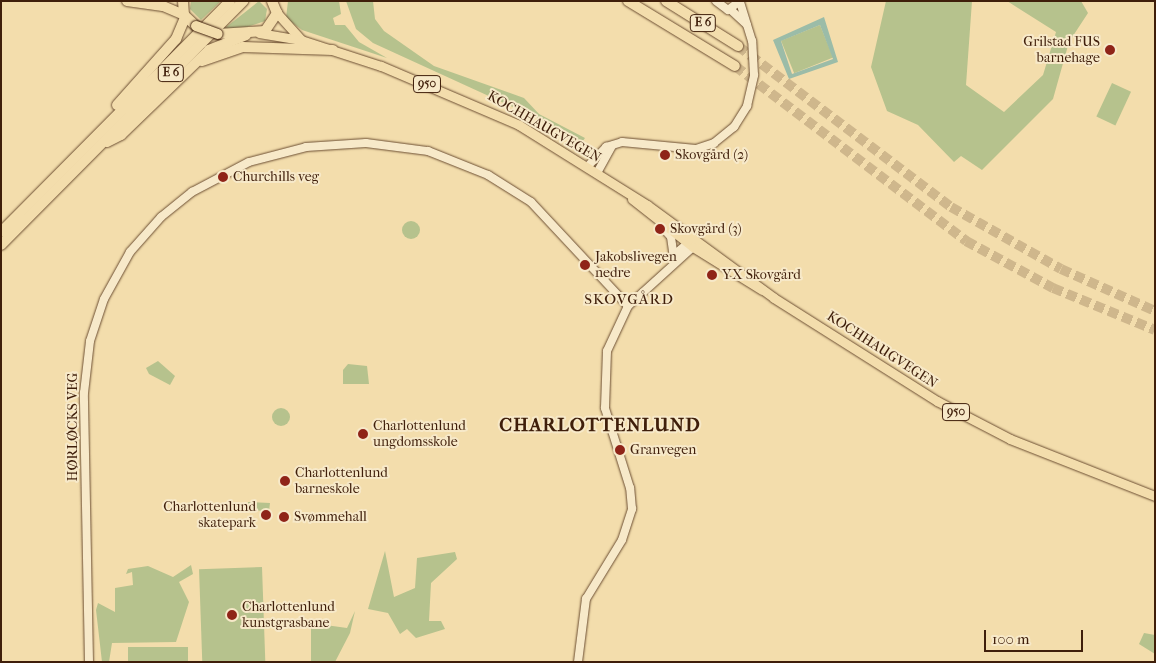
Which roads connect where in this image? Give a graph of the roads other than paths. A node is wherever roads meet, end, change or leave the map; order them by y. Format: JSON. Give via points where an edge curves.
{"nodes":[{"id":1,"x":127,"y":1,"type":"edge"},
{"id":2,"x":183,"y":1,"type":"edge"},
{"id":3,"x":230,"y":1,"type":"edge"},
{"id":4,"x":243,"y":1,"type":"edge"},
{"id":5,"x":628,"y":1,"type":"edge"},
{"id":6,"x":666,"y":1,"type":"edge"},
{"id":7,"x":716,"y":1,"type":"edge"},
{"id":8,"x":740,"y":2,"type":"edge"},
{"id":9,"x":276,"y":6,"type":"edge"},
{"id":10,"x":730,"y":9,"type":"junction"},
{"id":11,"x":184,"y":17,"type":"junction"},
{"id":12,"x":747,"y":25,"type":"junction"},
{"id":13,"x":259,"y":33,"type":"junction"},
{"id":14,"x":246,"y":35,"type":"junction"},
{"id":15,"x":301,"y":40,"type":"junction"},
{"id":16,"x":738,"y":46,"type":"tunnel mouth"},
{"id":17,"x":333,"y":50,"type":"junction"},
{"id":18,"x":196,"y":62,"type":"junction"},
{"id":19,"x":735,"y":66,"type":"tunnel mouth"},
{"id":20,"x":96,"y":142,"type":"junction"},
{"id":21,"x":612,"y":146,"type":"junction"},
{"id":22,"x":587,"y":167,"type":"junction"},
{"id":23,"x":597,"y":173,"type":"junction"},
{"id":24,"x":629,"y":195,"type":"junction"},
{"id":25,"x":661,"y":223,"type":"junction"},
{"id":26,"x":1,"y":232,"type":"edge"},
{"id":27,"x":691,"y":242,"type":"junction"},
{"id":28,"x":1,"y":245,"type":"edge"},
{"id":29,"x":674,"y":258,"type":"junction"},
{"id":30,"x":628,"y":306,"type":"junction"},
{"id":31,"x":1155,"y":496,"type":"edge"},
{"id":32,"x":90,"y":662,"type":"edge"},
{"id":33,"x":578,"y":662,"type":"edge"}],
"edges":[{"from":1,"to":11,"type":"highway","via":[[163,6]]},
{"from":2,"to":11,"type":"highway"},
{"from":3,"to":20,"type":"highway","number":"E 6"},
{"from":4,"to":20,"type":"highway","number":"E 6"},
{"from":5,"to":19,"type":"highway","number":"E 6"},
{"from":6,"to":16,"type":"highway","number":"E 6"},
{"from":7,"to":10,"type":"street"},
{"from":8,"to":10,"type":"street"},
{"from":8,"to":12,"type":"street"},
{"from":9,"to":13,"type":"highway","via":[[269,28]]},
{"from":9,"to":15,"type":"main road"},
{"from":10,"to":12,"type":"street"},
{"from":11,"to":14,"type":"highway","bridge":true,"via":[[196,26],[218,34]]},
{"from":11,"to":20,"type":"highway","number":"E 6","via":[[176,39],[106,118]]},
{"from":12,"to":21,"type":"street","via":[[754,51],[752,92],[744,113],[727,134],[708,146],[686,151],[632,142]]},
{"from":13,"to":14,"type":"highway"},
{"from":13,"to":15,"type":"main road","name":"KOCHHAUGVEGEN","number":"950"},
{"from":14,"to":18,"type":"highway","number":"E 6","via":[[216,46]]},
{"from":15,"to":17,"type":"main road","name":"KOCHHAUGVEGEN","number":"950"},
{"from":17,"to":18,"type":"highway","number":"E 6","via":[[248,47]]},
{"from":17,"to":22,"type":"main road","name":"KOCHHAUGVEGEN","number":"950","via":[[486,108]]},
{"from":18,"to":20,"type":"highway","number":"E 6","via":[[121,135]]},
{"from":20,"to":26,"type":"highway","number":"E 6"},
{"from":20,"to":28,"type":"highway","number":"E 6"},
{"from":21,"to":22,"type":"street","via":[[606,147]]},
{"from":21,"to":23,"type":"street"},
{"from":22,"to":23,"type":"main road","name":"KOCHHAUGVEGEN","number":"950"},
{"from":23,"to":24,"type":"main road","name":"KOCHHAUGVEGEN","number":"950"},
{"from":24,"to":25,"type":"main road","name":"KOCHHAUGVEGEN","number":"950"},
{"from":24,"to":27,"type":"main road","name":"KOCHHAUGVEGEN","number":"950"},
{"from":25,"to":27,"type":"main road","name":"KOCHHAUGVEGEN","number":"950"},
{"from":25,"to":29,"type":"street","via":[[671,237]]},
{"from":27,"to":29,"type":"street"},
{"from":27,"to":31,"type":"main road","name":"KOCHHAUGVEGEN","number":"950","via":[[967,418]]},
{"from":29,"to":30,"type":"street"},
{"from":30,"to":32,"type":"street","name":"HØRLØCKS VEG","via":[[532,202],[488,174],[428,152],[366,143],[288,150],[249,162],[192,192],[151,228],[122,265],[104,299],[87,352],[84,399]]},
{"from":30,"to":33,"type":"street","via":[[607,351],[603,384],[608,420],[628,477],[632,509],[625,533],[586,599]]}]}
